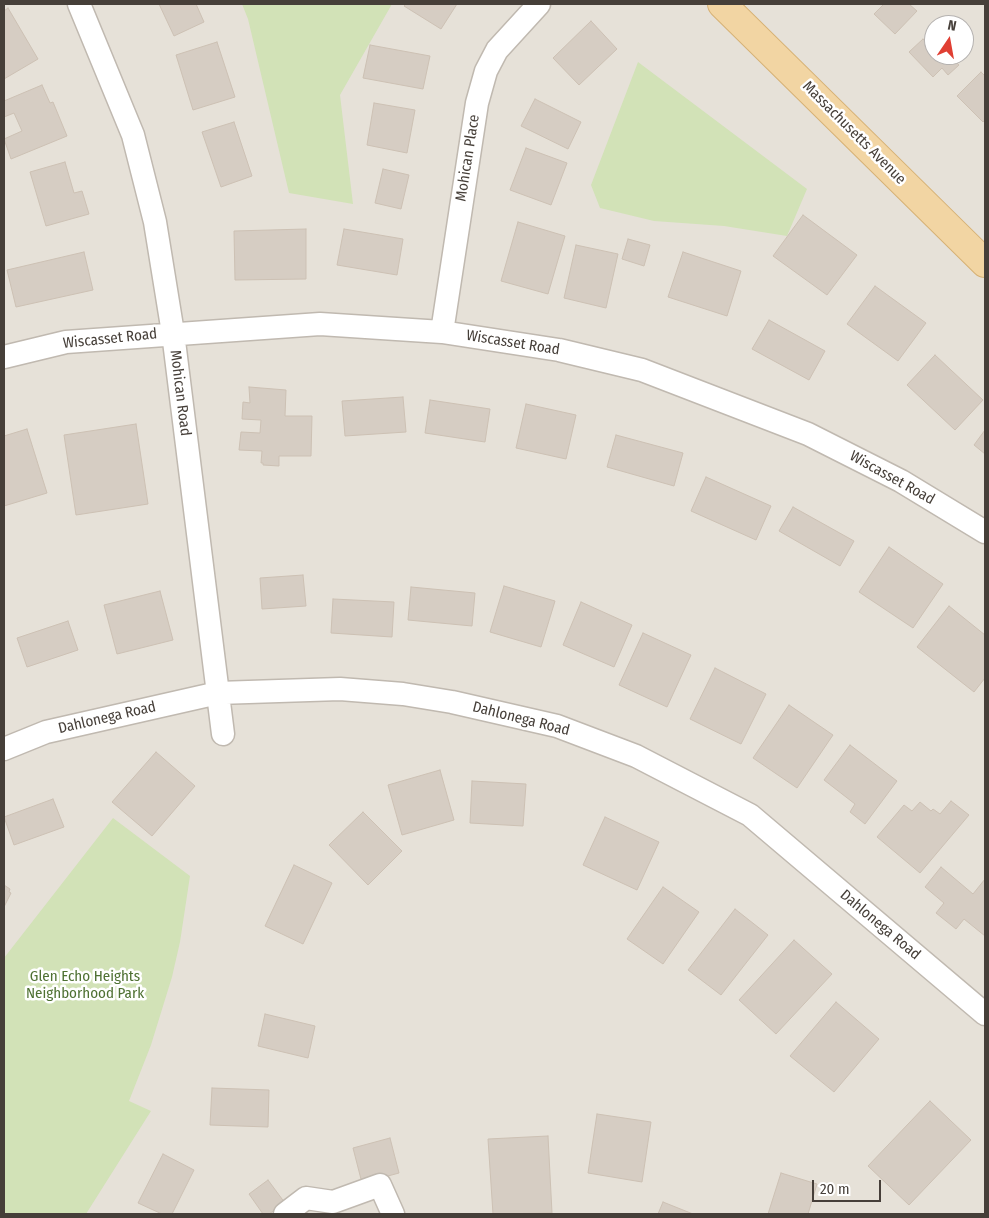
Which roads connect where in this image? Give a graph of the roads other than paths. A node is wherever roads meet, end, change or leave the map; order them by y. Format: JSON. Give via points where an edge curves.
{"nodes":[{"id":1,"x":79,"y":4,"type":"edge"},
{"id":2,"x":539,"y":4,"type":"edge"},
{"id":3,"x":722,"y":4,"type":"edge"},
{"id":4,"x":985,"y":263,"type":"edge"},
{"id":5,"x":442,"y":332,"type":"junction"},
{"id":6,"x":173,"y":333,"type":"junction"},
{"id":7,"x":4,"y":357,"type":"edge"},
{"id":8,"x":985,"y":532,"type":"edge"},
{"id":9,"x":218,"y":693,"type":"junction"},
{"id":10,"x":223,"y":734,"type":"dead end"},
{"id":11,"x":4,"y":750,"type":"edge"},
{"id":12,"x":985,"y":1014,"type":"edge"},
{"id":13,"x":284,"y":1214,"type":"edge"},
{"id":14,"x":394,"y":1214,"type":"edge"}],
"edges":[{"from":1,"to":6,"type":"street","name":"Mohican Road","via":[[134,135],[155,222]]},
{"from":2,"to":5,"type":"street","name":"Mohican Place","via":[[497,50],[486,71],[477,103]]},
{"from":3,"to":4,"type":"main road","name":"Massachusetts Avenue"},
{"from":5,"to":6,"type":"street","name":"Wiscasset Road","via":[[320,324]]},
{"from":5,"to":8,"type":"street","name":"Wiscasset Road","via":[[560,350],[642,370],[808,434],[901,480]]},
{"from":6,"to":7,"type":"street","name":"Wiscasset Road","via":[[66,342]]},
{"from":6,"to":9,"type":"street","name":"Mohican Road"},
{"from":9,"to":10,"type":"street","name":"Mohican Road"},
{"from":9,"to":11,"type":"street","name":"Dahlonega Road","via":[[46,732]]},
{"from":9,"to":12,"type":"street","name":"Dahlonega Road","via":[[340,689],[403,694],[557,726],[636,756],[750,815]]},
{"from":13,"to":14,"type":"street","via":[[306,1198],[333,1202],[380,1185]]}]}
